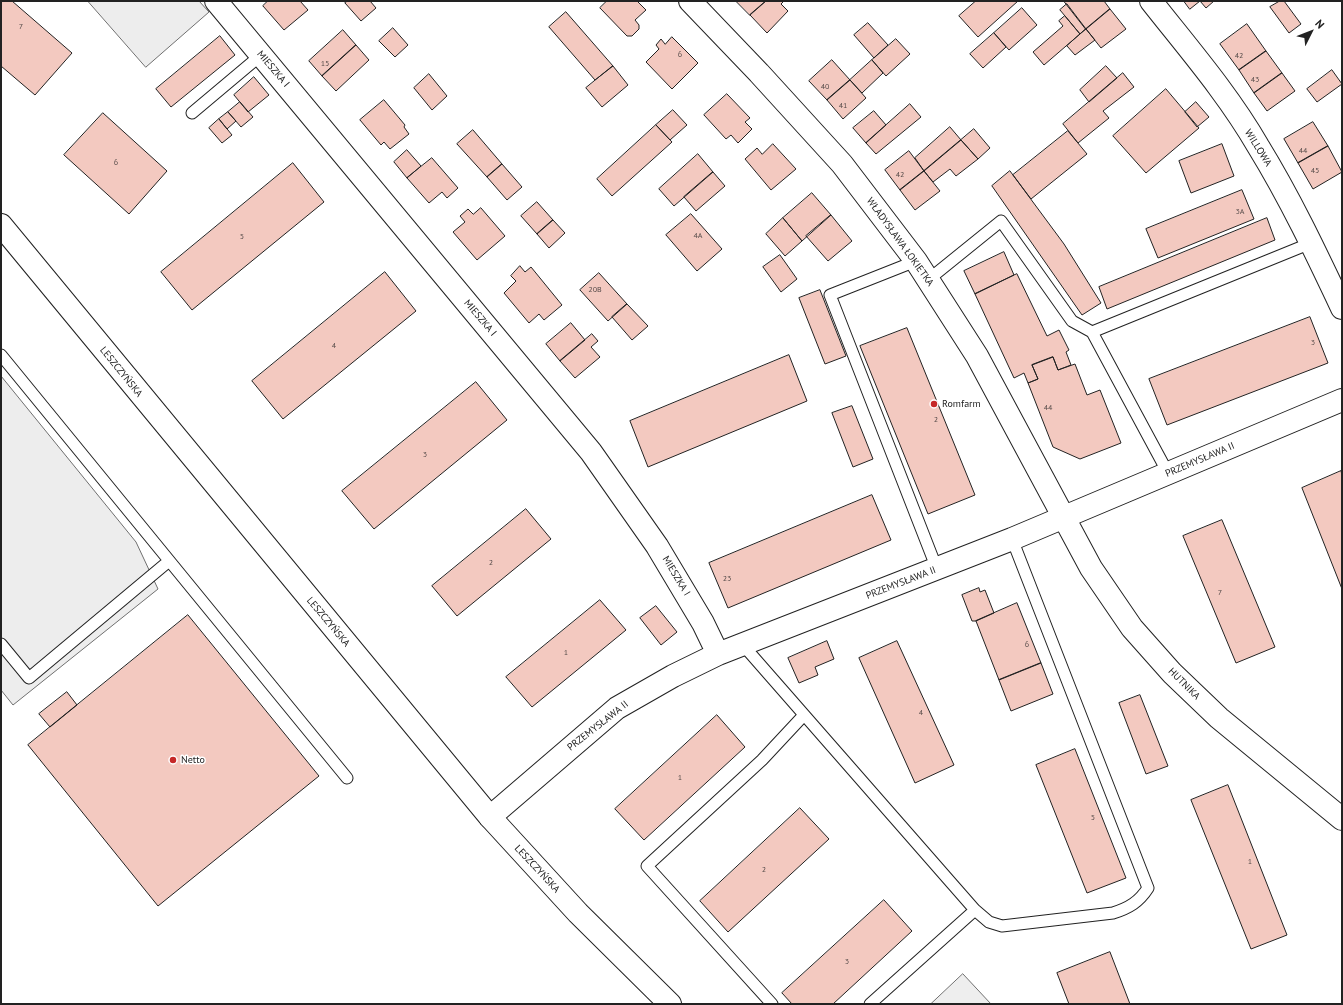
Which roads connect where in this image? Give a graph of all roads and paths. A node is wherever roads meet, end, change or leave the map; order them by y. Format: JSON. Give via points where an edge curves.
{"nodes":[{"id":1,"x":216,"y":1,"type":"edge"},
{"id":2,"x":690,"y":1,"type":"edge"},
{"id":3,"x":1151,"y":1,"type":"edge"},
{"id":4,"x":260,"y":55,"type":"junction"},
{"id":5,"x":192,"y":113,"type":"dead end"},
{"id":6,"x":1,"y":225,"type":"edge"},
{"id":7,"x":1311,"y":243,"type":"junction"},
{"id":8,"x":916,"y":261,"type":"junction"},
{"id":9,"x":928,"y":280,"type":"junction"},
{"id":10,"x":1342,"y":308,"type":"edge"},
{"id":11,"x":1092,"y":332,"type":"junction"},
{"id":12,"x":3,"y":362,"type":"edge"},
{"id":13,"x":1342,"y":400,"type":"edge"},
{"id":14,"x":1168,"y":473,"type":"junction"},
{"id":15,"x":1063,"y":517,"type":"junction"},
{"id":16,"x":1012,"y":539,"type":"junction"},
{"id":17,"x":170,"y":561,"type":"junction"},
{"id":18,"x":937,"y":569,"type":"junction"},
{"id":19,"x":1,"y":644,"type":"edge"},
{"id":20,"x":743,"y":645,"type":"junction"},
{"id":21,"x":718,"y":654,"type":"junction"},
{"id":22,"x":804,"y":715,"type":"junction"},
{"id":23,"x":347,"y":778,"type":"dead end"},
{"id":24,"x":490,"y":817,"type":"junction"},
{"id":25,"x":1342,"y":819,"type":"edge"},
{"id":26,"x":975,"y":910,"type":"junction"},
{"id":27,"x":670,"y":1004,"type":"edge"},
{"id":28,"x":772,"y":1004,"type":"edge"},
{"id":29,"x":870,"y":1004,"type":"edge"}],
"edges":[{"from":1,"to":4,"type":"street","name":"MIESZKA I"},
{"from":2,"to":8,"type":"street","name":"WŁADYSŁAWA ŁOKIETKA","via":[[842,164]]},
{"from":3,"to":7,"type":"street","name":"WILLOWA","via":[[1218,87],[1258,145]]},
{"from":4,"to":5,"type":"lane"},
{"from":4,"to":21,"type":"street","name":"MIESZKA I","via":[[591,452],[658,546]]},
{"from":6,"to":24,"type":"street","name":"LESZCZYŃSKA"},
{"from":7,"to":10,"type":"street","name":"WILLOWA"},
{"from":7,"to":11,"type":"lane"},
{"from":8,"to":9,"type":"street","name":"WŁADYSŁAWA ŁOKIETKA"},
{"from":8,"to":18,"type":"lane","via":[[830,295]]},
{"from":9,"to":11,"type":"lane","via":[[1001,221],[1072,321]]},
{"from":9,"to":15,"type":"street","name":"WŁADYSŁAWA ŁOKIETKA","via":[[977,356]]},
{"from":11,"to":14,"type":"lane"},
{"from":12,"to":17,"type":"lane"},
{"from":13,"to":14,"type":"street","name":"PRZEMYSŁAWA II"},
{"from":14,"to":15,"type":"street","name":"PRZEMYSŁAWA II"},
{"from":15,"to":16,"type":"street","name":"PRZEMYSŁAWA II"},
{"from":15,"to":25,"type":"street","name":"HUTNIKA","via":[[1091,568],[1132,628],[1172,673],[1219,718]]},
{"from":16,"to":18,"type":"street","name":"PRZEMYSŁAWA II"},
{"from":16,"to":26,"type":"lane","via":[[1148,888],[1129,908],[1114,913],[1002,926],[989,922]]},
{"from":17,"to":19,"type":"lane","via":[[29,678]]},
{"from":17,"to":23,"type":"lane"},
{"from":18,"to":20,"type":"street","name":"PRZEMYSŁAWA II"},
{"from":20,"to":21,"type":"street","name":"PRZEMYSŁAWA II"},
{"from":20,"to":22,"type":"lane"},
{"from":21,"to":24,"type":"street","name":"PRZEMYSŁAWA II","via":[[617,708]]},
{"from":22,"to":26,"type":"lane"},
{"from":22,"to":28,"type":"lane","via":[[762,760],[647,866]]},
{"from":24,"to":27,"type":"street","name":"LESZCZYŃSKA","via":[[578,914]]},
{"from":26,"to":29,"type":"lane"}]}
